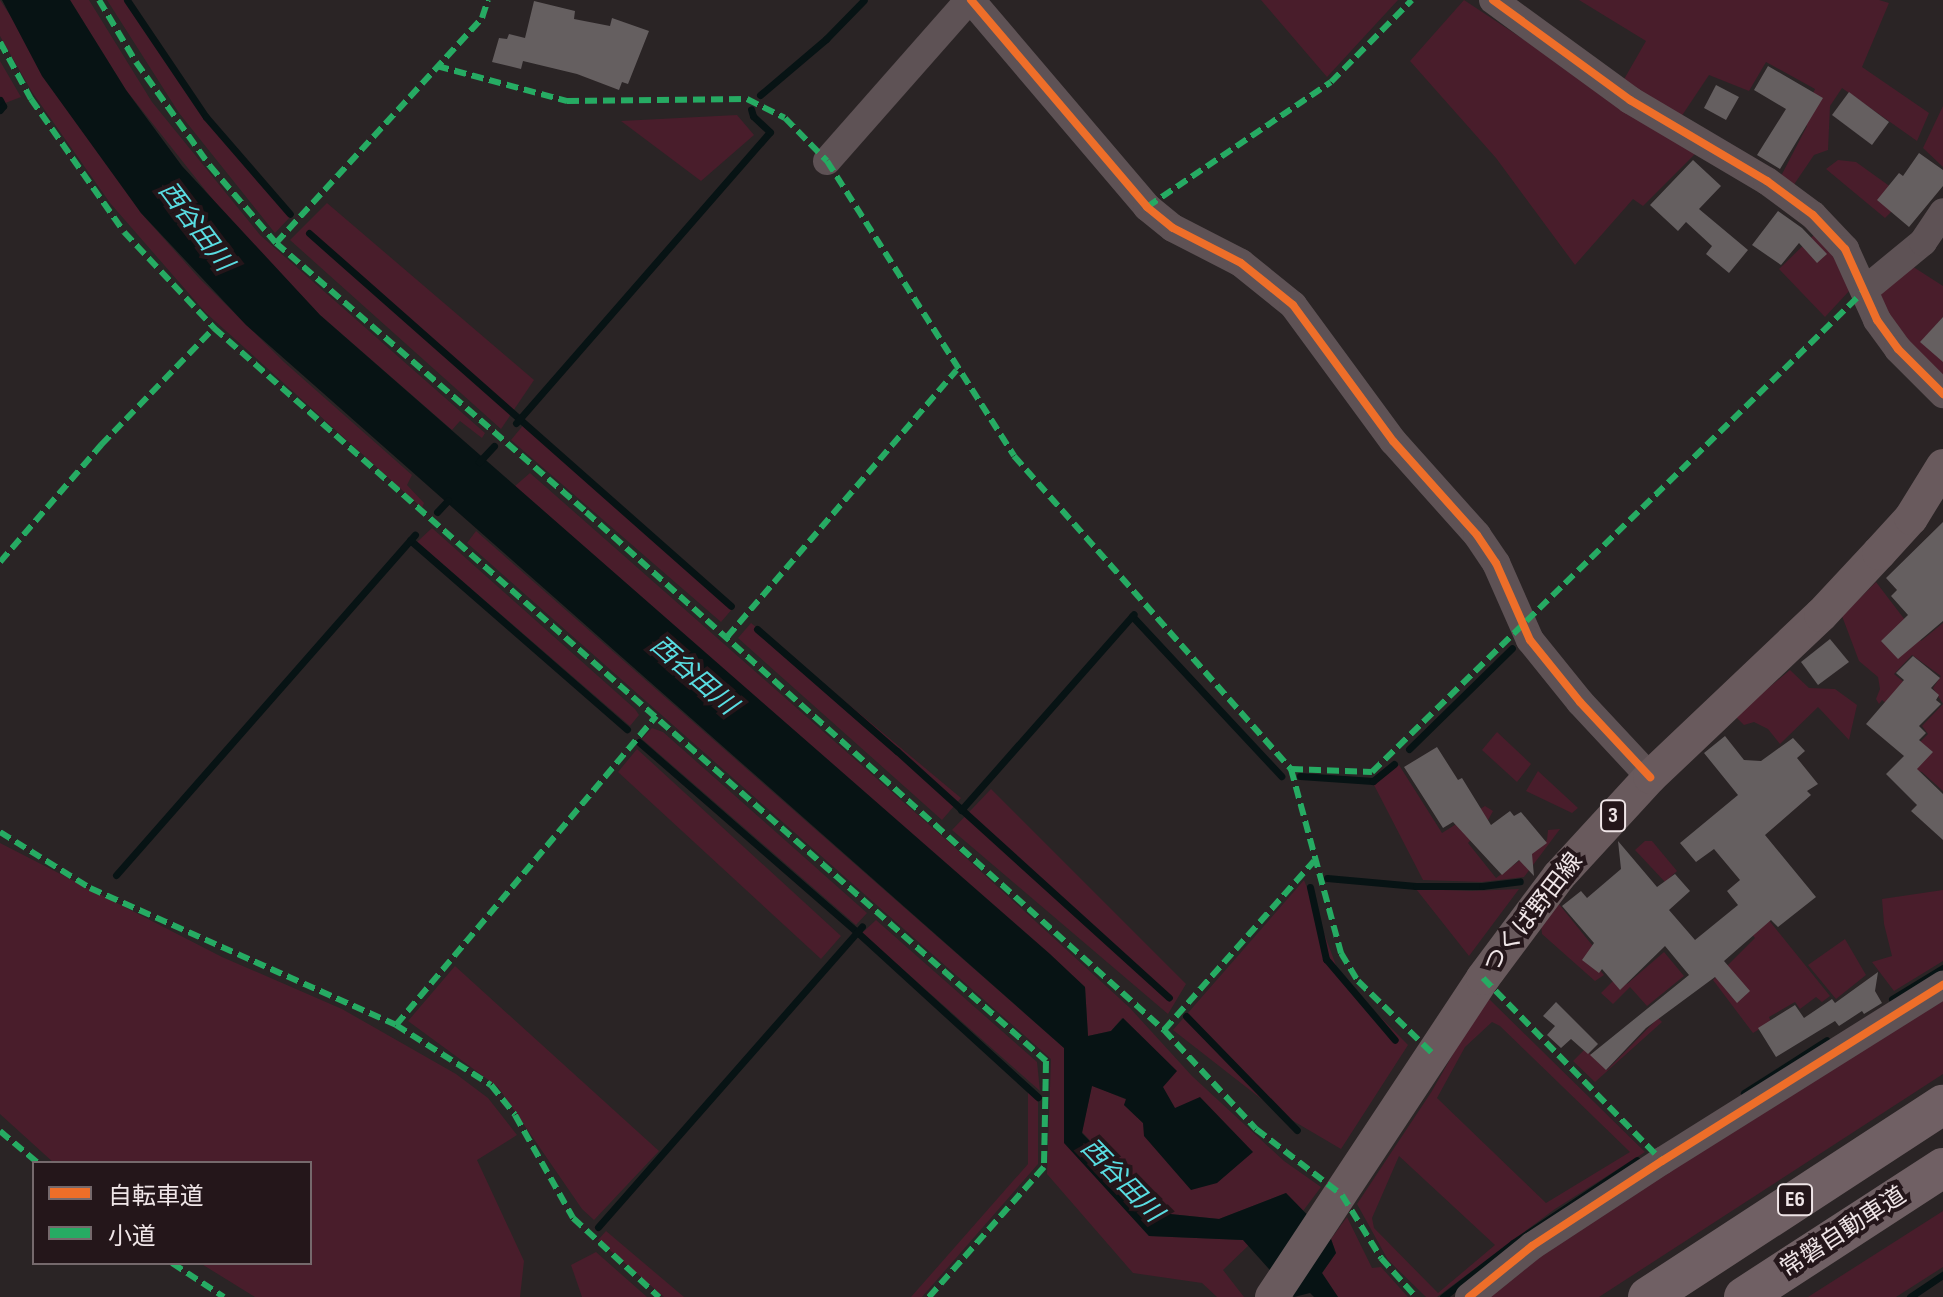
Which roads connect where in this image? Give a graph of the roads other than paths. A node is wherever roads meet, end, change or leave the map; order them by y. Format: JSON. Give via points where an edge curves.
{"nodes":[{"id":1,"x":970,"y":0,"type":"edge"},
{"id":2,"x":1493,"y":0,"type":"edge"},
{"id":3,"x":827,"y":161,"type":"dead end"},
{"id":4,"x":1943,"y":212,"type":"edge"},
{"id":5,"x":1866,"y":289,"type":"junction"},
{"id":6,"x":1943,"y":394,"type":"edge"},
{"id":7,"x":1943,"y":466,"type":"edge"},
{"id":8,"x":1650,"y":777,"type":"junction"},
{"id":9,"x":1943,"y":985,"type":"edge"},
{"id":10,"x":1943,"y":1105,"type":"edge"},
{"id":11,"x":1943,"y":1168,"type":"edge"},
{"id":12,"x":1272,"y":1297,"type":"edge"},
{"id":13,"x":1469,"y":1297,"type":"edge"},
{"id":14,"x":1648,"y":1297,"type":"edge"},
{"id":15,"x":1744,"y":1297,"type":"edge"}],
"edges":[{"from":1,"to":3,"type":"street"},
{"from":1,"to":8,"type":"street","via":[[1147,207],[1173,228],[1253,271],[1293,305],[1393,441],[1477,535],[1496,563],[1530,640]]},
{"from":2,"to":5,"type":"street","via":[[1630,100],[1793,198],[1845,249]]},
{"from":4,"to":5,"type":"street","via":[[1923,242]]},
{"from":5,"to":6,"type":"street","via":[[1877,320],[1898,349]]},
{"from":7,"to":8,"type":"main road","name":"つくば野田線","number":"3","via":[[1911,518],[1821,615]]},
{"from":8,"to":12,"type":"main road","name":"つくば野田線","number":"3","via":[[1514,933]]},
{"from":9,"to":13,"type":"street","via":[[1532,1246]]},
{"from":10,"to":14,"type":"highway","number":"E6"},
{"from":11,"to":15,"type":"highway","name":"常磐自動車道","number":"E6"}]}
